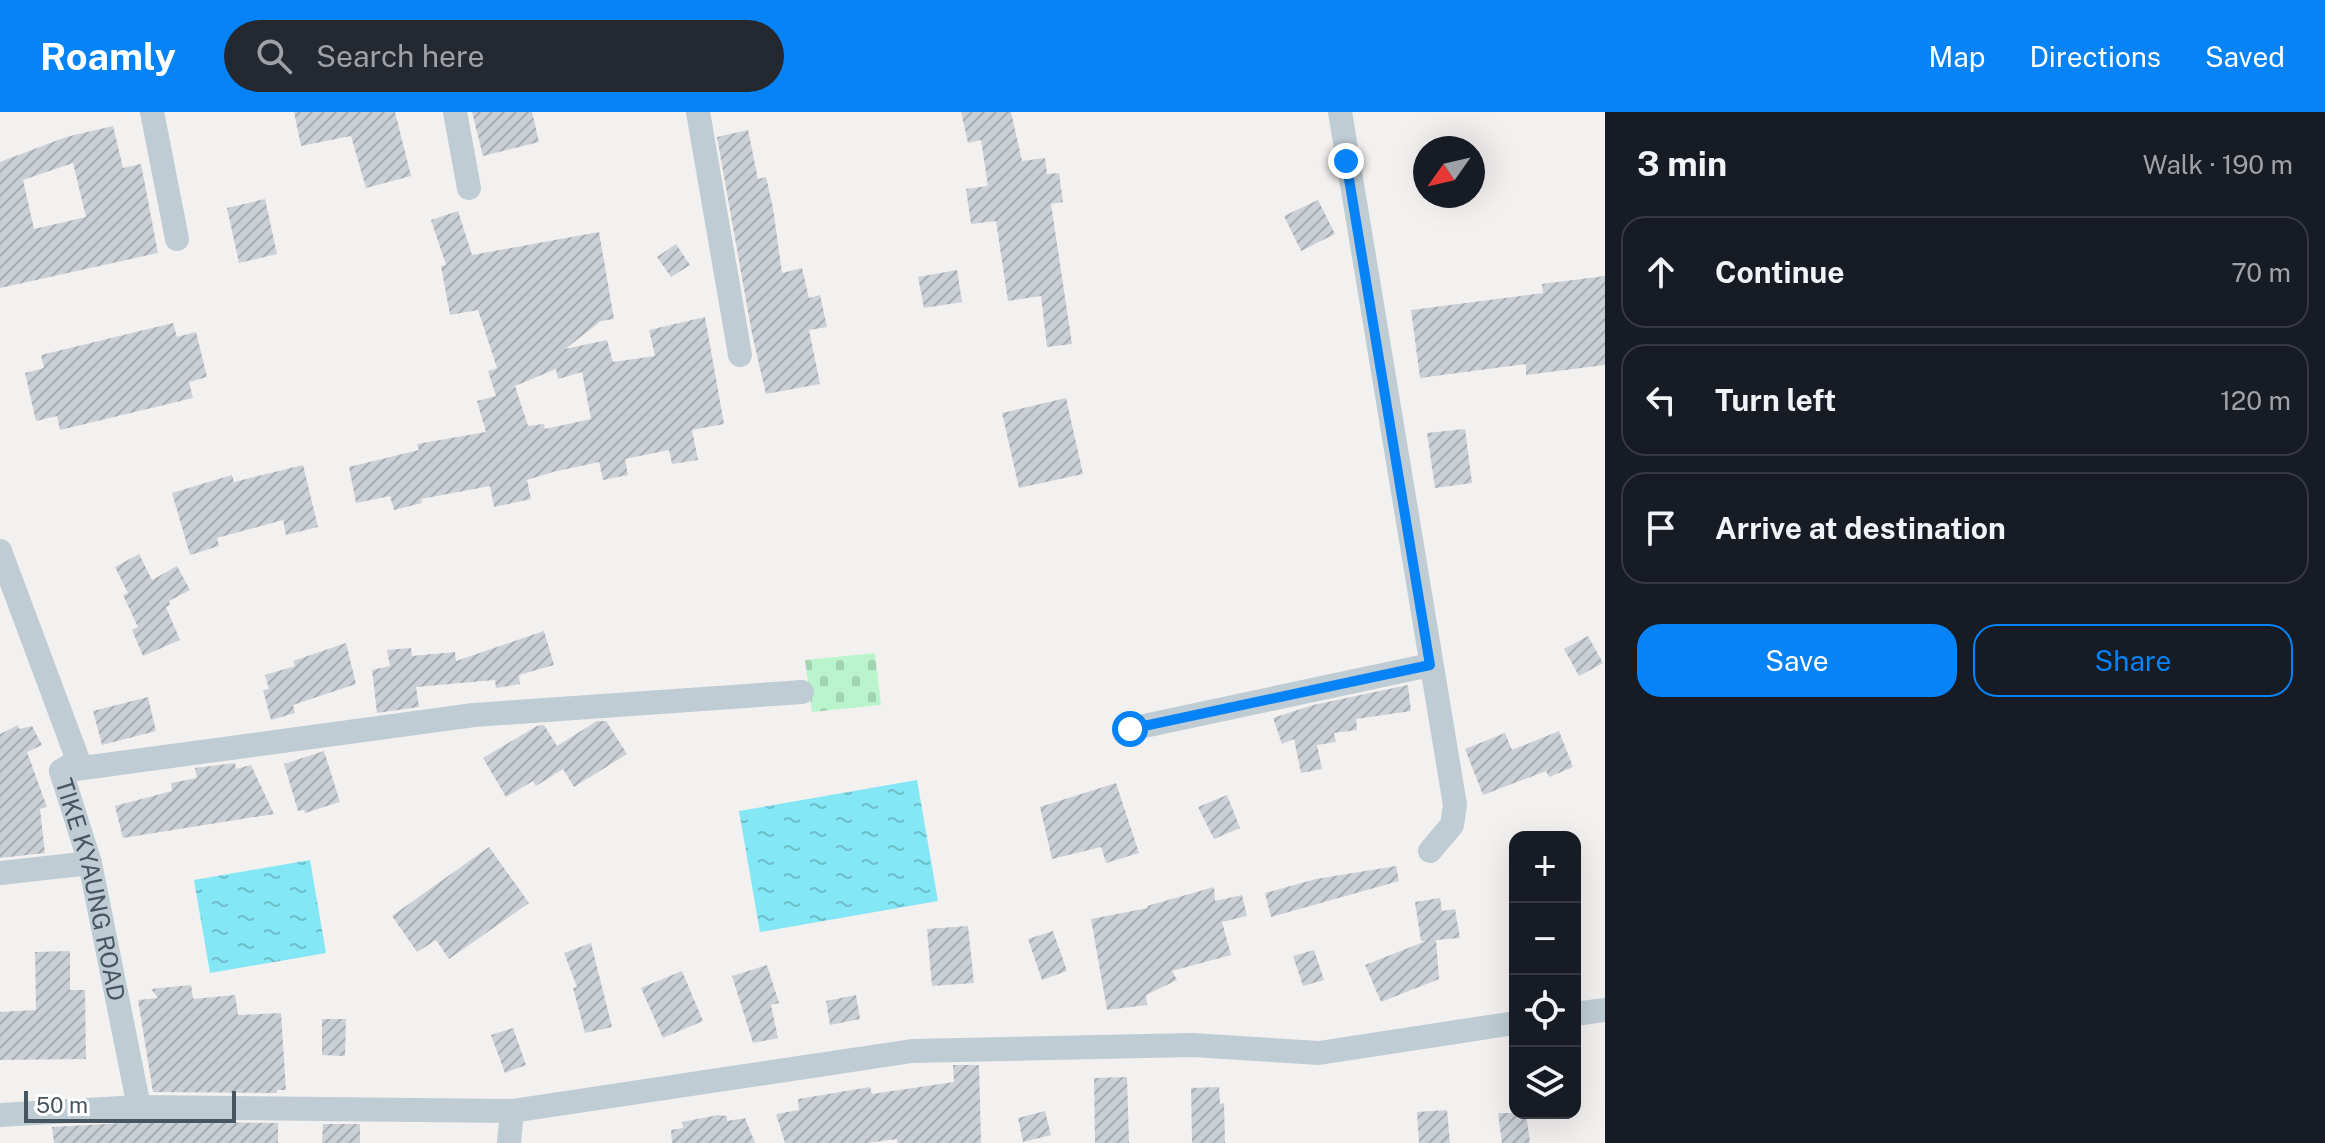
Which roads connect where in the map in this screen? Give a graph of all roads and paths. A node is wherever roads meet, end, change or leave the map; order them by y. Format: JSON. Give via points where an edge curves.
{"nodes":[{"id":1,"x":152,"y":112,"type":"edge"},
{"id":2,"x":455,"y":112,"type":"edge"},
{"id":3,"x":698,"y":112,"type":"edge"},
{"id":4,"x":1340,"y":112,"type":"edge"},
{"id":5,"x":469,"y":188,"type":"dead end"},
{"id":6,"x":177,"y":239,"type":"dead end"},
{"id":7,"x":740,"y":355,"type":"dead end"},
{"id":8,"x":0,"y":551,"type":"edge"},
{"id":9,"x":1430,"y":665,"type":"junction"},
{"id":10,"x":802,"y":692,"type":"dead end"},
{"id":11,"x":1130,"y":729,"type":"dead end"},
{"id":12,"x":61,"y":771,"type":"junction"},
{"id":13,"x":1430,"y":851,"type":"dead end"},
{"id":14,"x":90,"y":863,"type":"junction"},
{"id":15,"x":0,"y":873,"type":"edge"},
{"id":16,"x":1605,"y":1010,"type":"edge"},
{"id":17,"x":1581,"y":1013,"type":"edge"},
{"id":18,"x":1509,"y":1024,"type":"edge"},
{"id":19,"x":139,"y":1107,"type":"junction"},
{"id":20,"x":512,"y":1111,"type":"junction"},
{"id":21,"x":0,"y":1115,"type":"edge"},
{"id":22,"x":509,"y":1143,"type":"edge"}],
"edges":[{"from":1,"to":6,"type":"street"},
{"from":2,"to":5,"type":"street"},
{"from":3,"to":7,"type":"street"},
{"from":4,"to":9,"type":"street"},
{"from":8,"to":12,"type":"street","name":"TIKE KYAUNG ROAD","via":[[78,760]]},
{"from":9,"to":11,"type":"street"},
{"from":9,"to":13,"type":"street","via":[[1455,805],[1452,825]]},
{"from":10,"to":12,"type":"street","via":[[474,715]]},
{"from":12,"to":14,"type":"street","name":"TIKE KYAUNG ROAD"},
{"from":14,"to":15,"type":"street"},
{"from":14,"to":19,"type":"street","name":"TIKE KYAUNG ROAD"},
{"from":16,"to":17,"type":"street"},
{"from":18,"to":20,"type":"street","via":[[1319,1053],[1192,1045],[912,1051]]},
{"from":19,"to":20,"type":"street"},
{"from":19,"to":21,"type":"street"},
{"from":20,"to":22,"type":"street"}]}
